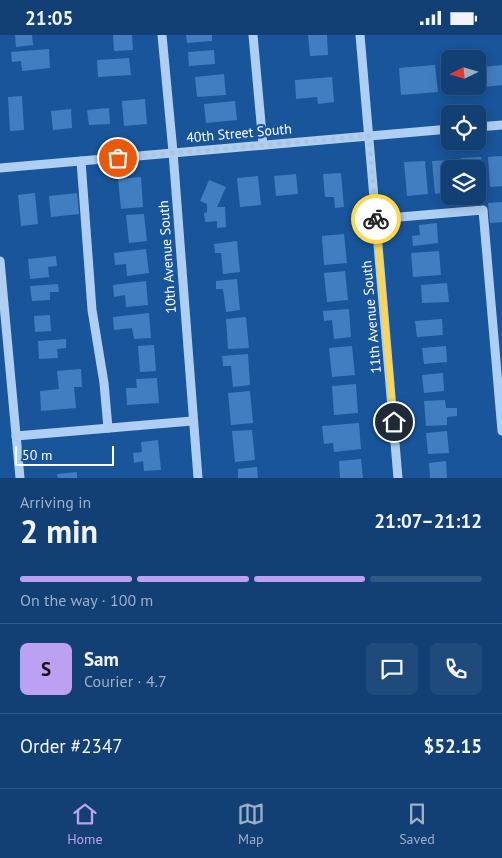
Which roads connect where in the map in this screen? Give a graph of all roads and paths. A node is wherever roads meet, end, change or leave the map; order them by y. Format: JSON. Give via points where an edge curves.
{"nodes":[{"id":1,"x":162,"y":35,"type":"edge"},
{"id":2,"x":253,"y":35,"type":"edge"},
{"id":3,"x":360,"y":35,"type":"edge"},
{"id":4,"x":502,"y":125,"type":"edge"},
{"id":5,"x":486,"y":126,"type":"edge"},
{"id":6,"x":441,"y":130,"type":"edge"},
{"id":7,"x":369,"y":136,"type":"junction"},
{"id":8,"x":263,"y":145,"type":"junction"},
{"id":9,"x":173,"y":152,"type":"junction"},
{"id":10,"x":81,"y":161,"type":"junction"},
{"id":11,"x":0,"y":169,"type":"edge"},
{"id":12,"x":376,"y":219,"type":"junction"},
{"id":13,"x":0,"y":261,"type":"edge"},
{"id":14,"x":192,"y":421,"type":"junction"},
{"id":15,"x":108,"y":428,"type":"junction"},
{"id":16,"x":502,"y":431,"type":"edge"},
{"id":17,"x":16,"y":436,"type":"junction"},
{"id":18,"x":20,"y":478,"type":"edge"},
{"id":19,"x":198,"y":478,"type":"edge"},
{"id":20,"x":398,"y":478,"type":"edge"}],
"edges":[{"from":1,"to":9,"type":"street","name":"10th Avenue South"},
{"from":2,"to":8,"type":"street"},
{"from":3,"to":7,"type":"street","name":"11th Avenue South"},
{"from":4,"to":5,"type":"street"},
{"from":6,"to":7,"type":"street","name":"40th Street South"},
{"from":7,"to":8,"type":"street","name":"40th Street South"},
{"from":7,"to":12,"type":"street","name":"11th Avenue South"},
{"from":8,"to":9,"type":"street","name":"40th Street South"},
{"from":9,"to":10,"type":"street","name":"40th Street South"},
{"from":9,"to":14,"type":"street","name":"10th Avenue South"},
{"from":10,"to":11,"type":"street","name":"40th Street South"},
{"from":10,"to":15,"type":"street","via":[[92,310]]},
{"from":12,"to":16,"type":"street","via":[[483,210]]},
{"from":12,"to":20,"type":"street","name":"11th Avenue South"},
{"from":13,"to":17,"type":"street"},
{"from":14,"to":15,"type":"street"},
{"from":14,"to":19,"type":"street","name":"10th Avenue South"},
{"from":15,"to":17,"type":"street"},
{"from":17,"to":18,"type":"street"}]}
